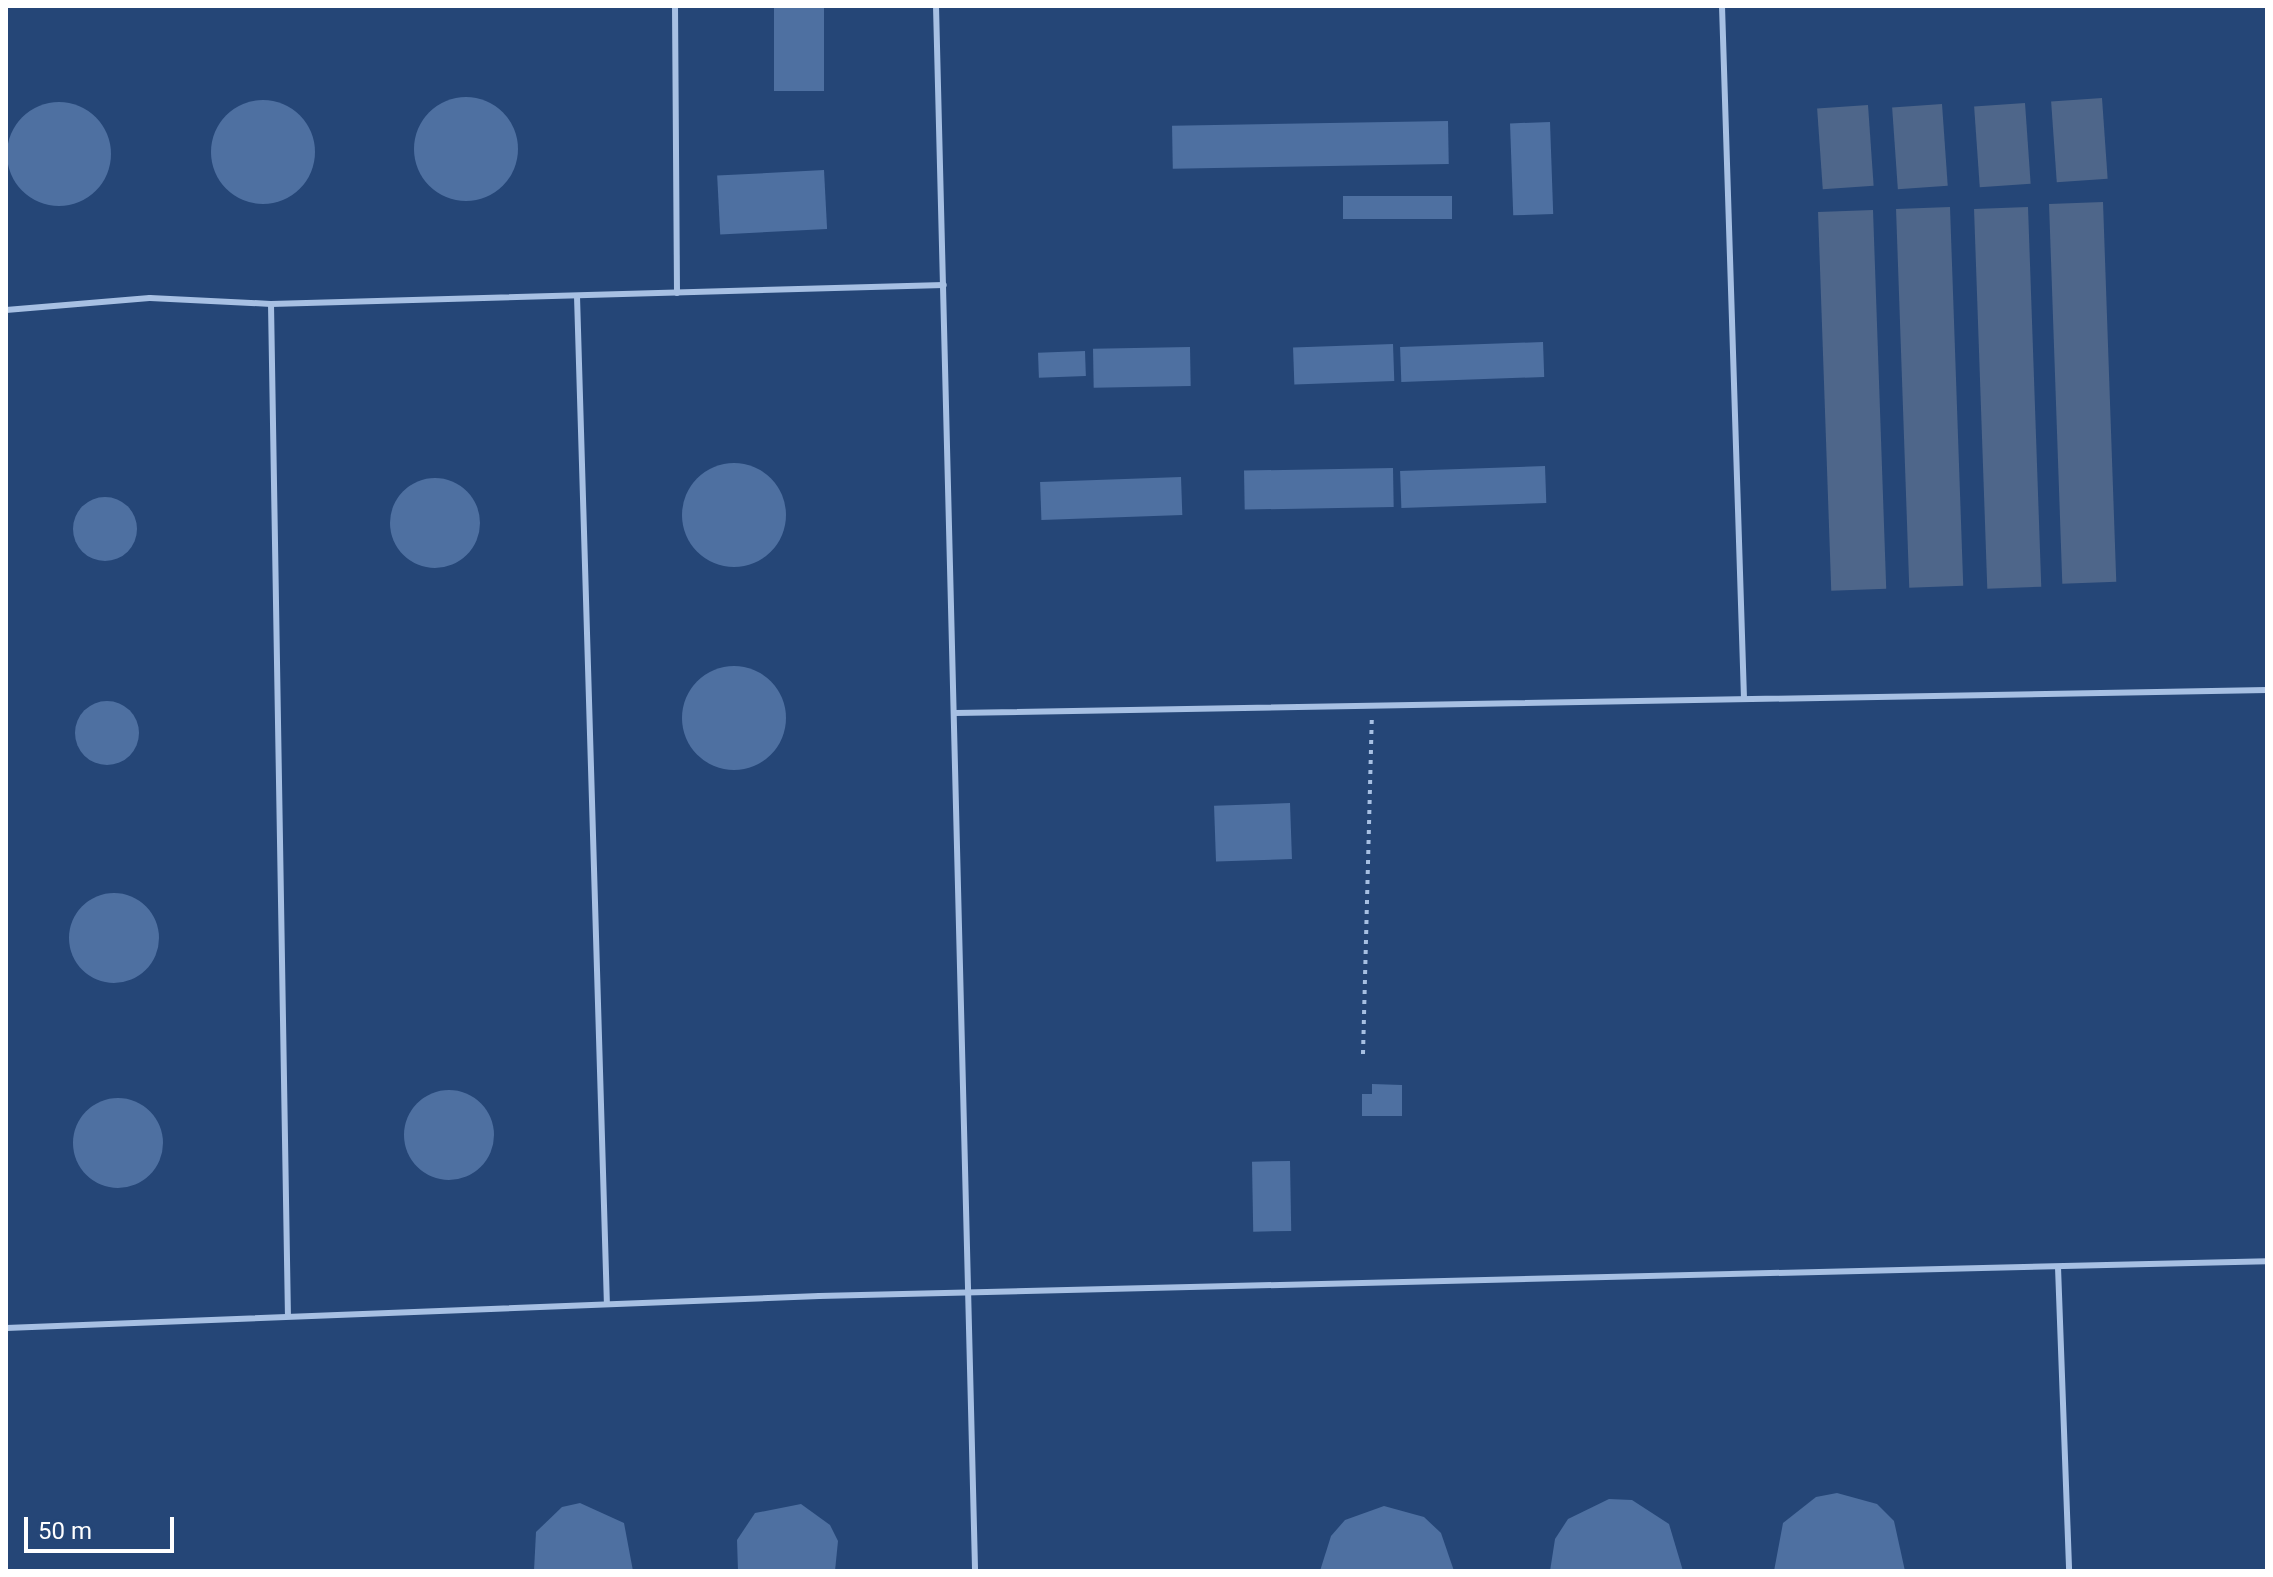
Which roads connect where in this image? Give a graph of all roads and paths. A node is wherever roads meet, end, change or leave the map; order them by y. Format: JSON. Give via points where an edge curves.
{"nodes":[{"id":1,"x":675,"y":6,"type":"edge"},
{"id":2,"x":936,"y":6,"type":"edge"},
{"id":3,"x":1722,"y":6,"type":"edge"},
{"id":4,"x":944,"y":285,"type":"junction"},
{"id":5,"x":677,"y":293,"type":"junction"},
{"id":6,"x":577,"y":296,"type":"junction"},
{"id":7,"x":271,"y":304,"type":"junction"},
{"id":8,"x":6,"y":310,"type":"edge"},
{"id":9,"x":2267,"y":690,"type":"edge"},
{"id":10,"x":1744,"y":699,"type":"junction"},
{"id":11,"x":1373,"y":706,"type":"junction"},
{"id":12,"x":955,"y":713,"type":"junction"},
{"id":13,"x":1363,"y":1054,"type":"dead end"},
{"id":14,"x":2267,"y":1261,"type":"edge"},
{"id":15,"x":2058,"y":1267,"type":"junction"},
{"id":16,"x":971,"y":1294,"type":"junction"},
{"id":17,"x":607,"y":1304,"type":"junction"},
{"id":18,"x":288,"y":1315,"type":"junction"},
{"id":19,"x":6,"y":1328,"type":"edge"},
{"id":20,"x":975,"y":1571,"type":"edge"},
{"id":21,"x":2069,"y":1571,"type":"edge"}],
"edges":[{"from":1,"to":5,"type":"lane"},
{"from":2,"to":4,"type":"lane"},
{"from":3,"to":10,"type":"lane"},
{"from":4,"to":5,"type":"lane"},
{"from":4,"to":12,"type":"lane"},
{"from":5,"to":6,"type":"lane"},
{"from":6,"to":7,"type":"lane"},
{"from":6,"to":17,"type":"lane"},
{"from":7,"to":8,"type":"lane","via":[[150,298]]},
{"from":7,"to":18,"type":"lane"},
{"from":9,"to":10,"type":"lane"},
{"from":10,"to":11,"type":"lane"},
{"from":11,"to":12,"type":"lane"},
{"from":11,"to":13,"type":"path"},
{"from":12,"to":16,"type":"lane"},
{"from":14,"to":15,"type":"lane"},
{"from":15,"to":16,"type":"lane"},
{"from":15,"to":21,"type":"lane"},
{"from":16,"to":17,"type":"lane"},
{"from":16,"to":20,"type":"lane"},
{"from":17,"to":18,"type":"lane"},
{"from":18,"to":19,"type":"lane"}]}
